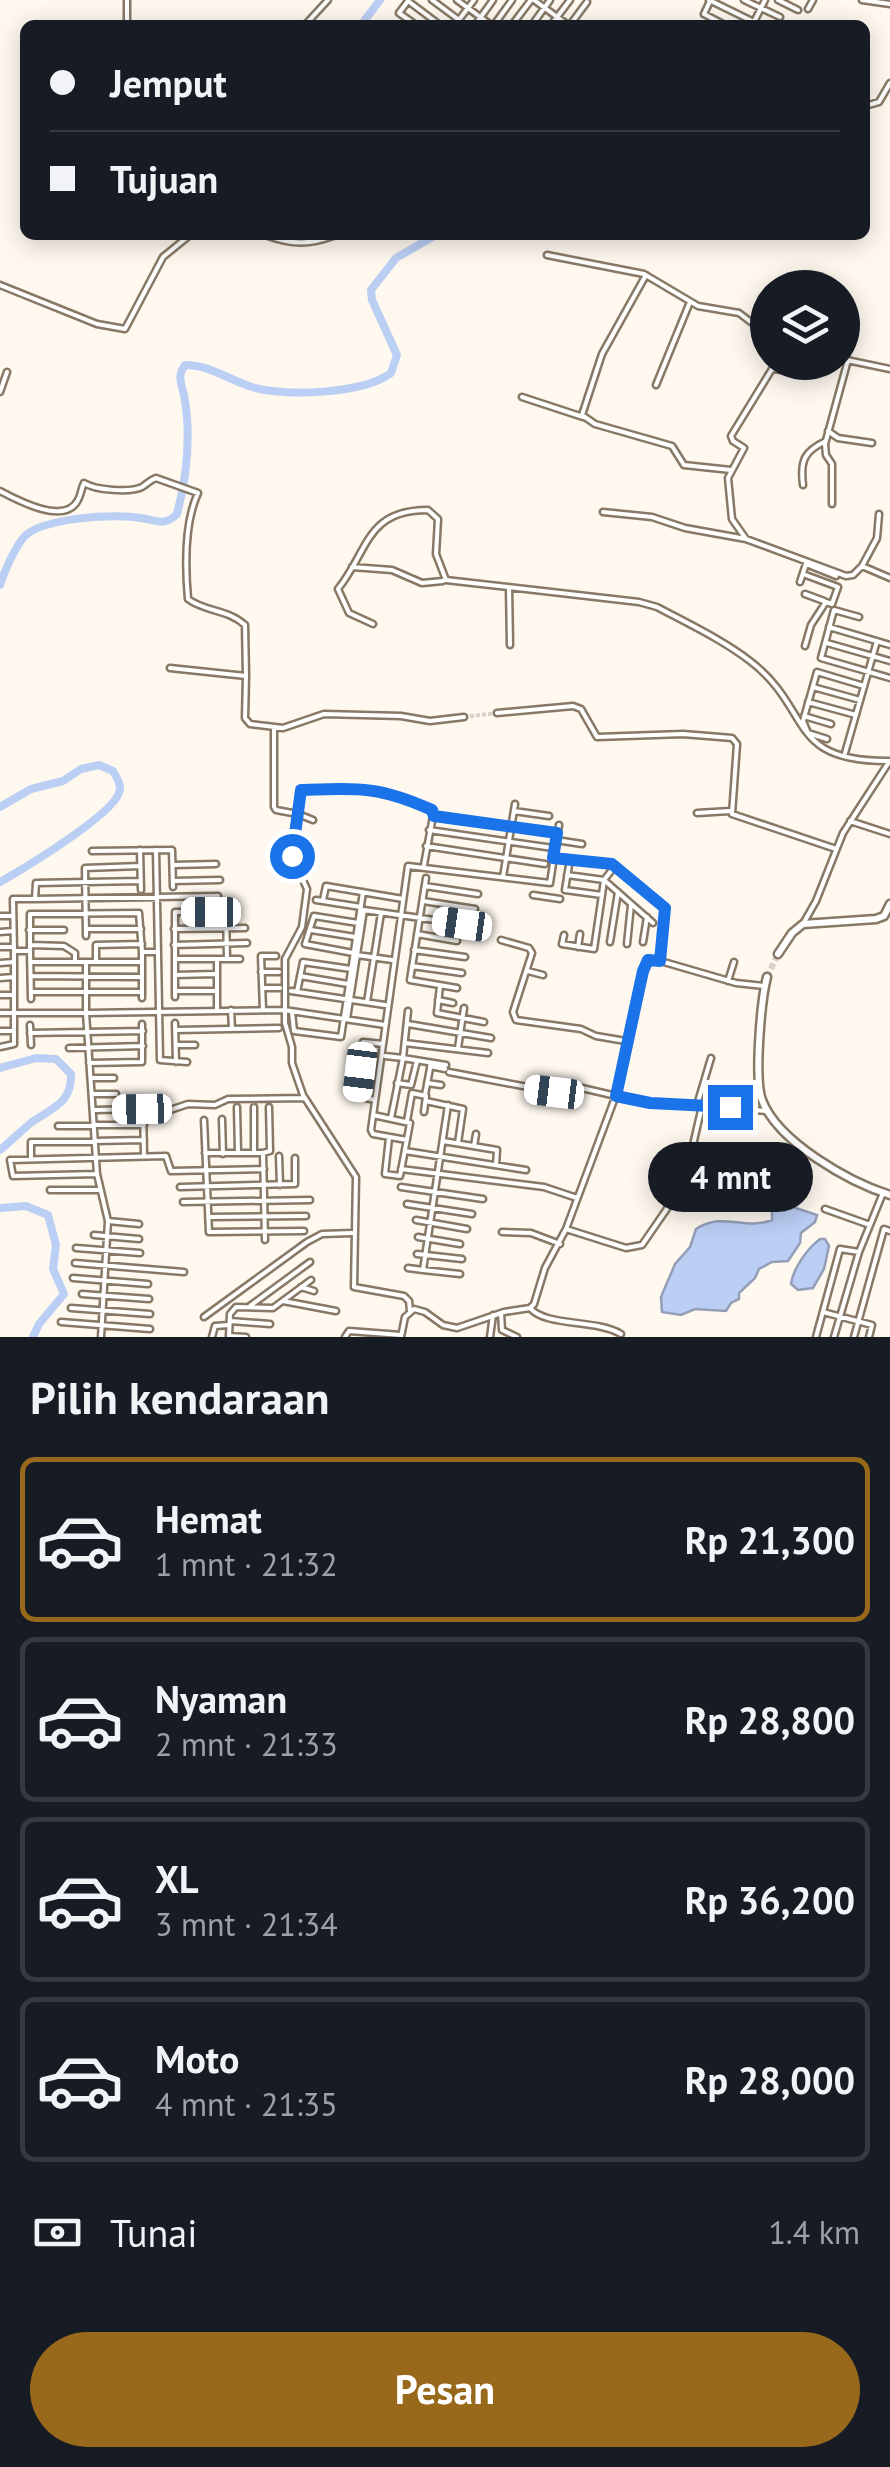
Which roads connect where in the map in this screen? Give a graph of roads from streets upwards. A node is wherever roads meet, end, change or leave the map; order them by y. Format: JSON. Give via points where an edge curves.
{"nodes":[{"id":1,"x":328,"y":0,"type":"edge"},
{"id":2,"x":432,"y":0,"type":"edge"},
{"id":3,"x":457,"y":0,"type":"edge"},
{"id":4,"x":474,"y":0,"type":"edge"},
{"id":5,"x":493,"y":0,"type":"edge"},
{"id":6,"x":512,"y":0,"type":"edge"},
{"id":7,"x":532,"y":0,"type":"edge"},
{"id":8,"x":550,"y":0,"type":"edge"},
{"id":9,"x":570,"y":0,"type":"edge"},
{"id":10,"x":710,"y":0,"type":"edge"},
{"id":11,"x":744,"y":0,"type":"edge"},
{"id":12,"x":764,"y":0,"type":"edge"},
{"id":13,"x":778,"y":0,"type":"edge"},
{"id":14,"x":812,"y":0,"type":"edge"},
{"id":15,"x":862,"y":0,"type":"edge"},
{"id":16,"x":890,"y":4,"type":"edge"},
{"id":17,"x":468,"y":8,"type":"junction"},
{"id":18,"x":544,"y":8,"type":"junction"},
{"id":19,"x":761,"y":8,"type":"junction"},
{"id":20,"x":808,"y":9,"type":"dead end"},
{"id":21,"x":798,"y":10,"type":"dead end"},
{"id":22,"x":480,"y":17,"type":"junction"},
{"id":23,"x":557,"y":17,"type":"junction"},
{"id":24,"x":780,"y":17,"type":"dead end"},
{"id":25,"x":309,"y":20,"type":"edge"},
{"id":26,"x":409,"y":20,"type":"edge"},
{"id":27,"x":433,"y":20,"type":"edge"},
{"id":28,"x":454,"y":20,"type":"edge"},
{"id":29,"x":459,"y":20,"type":"edge"},
{"id":30,"x":478,"y":20,"type":"edge"},
{"id":31,"x":485,"y":20,"type":"edge"},
{"id":32,"x":497,"y":20,"type":"edge"},
{"id":33,"x":516,"y":20,"type":"edge"},
{"id":34,"x":536,"y":20,"type":"edge"},
{"id":35,"x":555,"y":20,"type":"edge"},
{"id":36,"x":562,"y":20,"type":"edge"},
{"id":37,"x":715,"y":20,"type":"edge"},
{"id":38,"x":750,"y":20,"type":"edge"},
{"id":39,"x":755,"y":20,"type":"edge"},
{"id":40,"x":890,"y":83,"type":"edge"},
{"id":41,"x":870,"y":105,"type":"edge"},
{"id":42,"x":184,"y":240,"type":"edge"},
{"id":43,"x":282,"y":240,"type":"edge"},
{"id":44,"x":322,"y":240,"type":"edge"},
{"id":45,"x":547,"y":255,"type":"dead end"},
{"id":46,"x":646,"y":276,"type":"junction"},
{"id":47,"x":0,"y":285,"type":"edge"},
{"id":48,"x":690,"y":302,"type":"junction"},
{"id":49,"x":750,"y":321,"type":"edge"},
{"id":50,"x":860,"y":363,"type":"edge"},
{"id":51,"x":890,"y":369,"type":"edge"},
{"id":52,"x":7,"y":372,"type":"dead end"},
{"id":53,"x":764,"y":380,"type":"edge"},
{"id":54,"x":840,"y":380,"type":"edge"},
{"id":55,"x":656,"y":385,"type":"dead end"},
{"id":56,"x":0,"y":392,"type":"edge"},
{"id":57,"x":522,"y":397,"type":"dead end"},
{"id":58,"x":583,"y":418,"type":"junction"},
{"id":59,"x":828,"y":432,"type":"junction"},
{"id":60,"x":826,"y":441,"type":"junction"},
{"id":61,"x":872,"y":442,"type":"dead end"},
{"id":62,"x":731,"y":470,"type":"junction"},
{"id":63,"x":802,"y":484,"type":"dead end"},
{"id":64,"x":0,"y":491,"type":"edge"},
{"id":65,"x":832,"y":504,"type":"dead end"},
{"id":66,"x":603,"y":512,"type":"dead end"},
{"id":67,"x":878,"y":514,"type":"dead end"},
{"id":68,"x":746,"y":539,"type":"junction"},
{"id":69,"x":862,"y":566,"type":"junction"},
{"id":70,"x":352,"y":567,"type":"junction"},
{"id":71,"x":803,"y":574,"type":"junction"},
{"id":72,"x":842,"y":578,"type":"dead end"},
{"id":73,"x":890,"y":578,"type":"edge"},
{"id":74,"x":446,"y":580,"type":"junction"},
{"id":75,"x":800,"y":582,"type":"dead end"},
{"id":76,"x":509,"y":588,"type":"junction"},
{"id":77,"x":805,"y":594,"type":"dead end"},
{"id":78,"x":831,"y":605,"type":"junction"},
{"id":79,"x":859,"y":617,"type":"dead end"},
{"id":80,"x":373,"y":624,"type":"dead end"},
{"id":81,"x":829,"y":627,"type":"junction"},
{"id":82,"x":877,"y":641,"type":"junction"},
{"id":83,"x":825,"y":642,"type":"junction"},
{"id":84,"x":510,"y":645,"type":"dead end"},
{"id":85,"x":890,"y":645,"type":"edge"},
{"id":86,"x":805,"y":646,"type":"dead end"},
{"id":87,"x":873,"y":656,"type":"junction"},
{"id":88,"x":890,"y":661,"type":"edge"},
{"id":89,"x":170,"y":668,"type":"dead end"},
{"id":90,"x":869,"y":671,"type":"junction"},
{"id":91,"x":246,"y":676,"type":"junction"},
{"id":92,"x":890,"y":678,"type":"edge"},
{"id":93,"x":864,"y":686,"type":"junction"},
{"id":94,"x":812,"y":687,"type":"junction"},
{"id":95,"x":860,"y":700,"type":"junction"},
{"id":96,"x":808,"y":702,"type":"junction"},
{"id":97,"x":497,"y":713,"type":"tunnel mouth"},
{"id":98,"x":856,"y":715,"type":"junction"},
{"id":99,"x":464,"y":716,"type":"tunnel mouth"},
{"id":100,"x":804,"y":716,"type":"junction"},
{"id":101,"x":831,"y":724,"type":"dead end"},
{"id":102,"x":274,"y":728,"type":"junction"},
{"id":103,"x":827,"y":739,"type":"dead end"},
{"id":104,"x":845,"y":753,"type":"dead end"},
{"id":105,"x":889,"y":762,"type":"edge"},
{"id":106,"x":730,"y":812,"type":"junction"},
{"id":107,"x":697,"y":813,"type":"dead end"},
{"id":108,"x":298,"y":814,"type":"junction"},
{"id":109,"x":434,"y":816,"type":"junction"},
{"id":110,"x":549,"y":816,"type":"dead end"},
{"id":111,"x":313,"y":820,"type":"dead end"},
{"id":112,"x":850,"y":821,"type":"junction"},
{"id":113,"x":512,"y":826,"type":"junction"},
{"id":114,"x":558,"y":826,"type":"dead end"},
{"id":115,"x":429,"y":830,"type":"junction"},
{"id":116,"x":557,"y":833,"type":"junction"},
{"id":117,"x":890,"y":834,"type":"edge"},
{"id":118,"x":556,"y":840,"type":"junction"},
{"id":119,"x":509,"y":842,"type":"junction"},
{"id":120,"x":582,"y":844,"type":"dead end"},
{"id":121,"x":426,"y":846,"type":"junction"},
{"id":122,"x":555,"y":848,"type":"junction"},
{"id":123,"x":836,"y":849,"type":"junction"},
{"id":124,"x":140,"y":850,"type":"junction"},
{"id":125,"x":156,"y":850,"type":"junction"},
{"id":126,"x":92,"y":851,"type":"dead end"},
{"id":127,"x":506,"y":858,"type":"junction"},
{"id":128,"x":553,"y":858,"type":"junction"},
{"id":129,"x":570,"y":859,"type":"junction"},
{"id":130,"x":216,"y":864,"type":"dead end"},
{"id":131,"x":545,"y":864,"type":"dead end"},
{"id":132,"x":173,"y":865,"type":"junction"},
{"id":133,"x":140,"y":866,"type":"junction"},
{"id":134,"x":424,"y":866,"type":"junction"},
{"id":135,"x":614,"y":866,"type":"junction"},
{"id":136,"x":568,"y":875,"type":"junction"},
{"id":137,"x":426,"y":878,"type":"dead end"},
{"id":138,"x":503,"y":878,"type":"junction"},
{"id":139,"x":220,"y":880,"type":"dead end"},
{"id":140,"x":604,"y":880,"type":"junction"},
{"id":141,"x":140,"y":882,"type":"junction"},
{"id":142,"x":84,"y":883,"type":"junction"},
{"id":143,"x":550,"y":884,"type":"junction"},
{"id":144,"x":425,"y":886,"type":"junction"},
{"id":145,"x":141,"y":890,"type":"dead end"},
{"id":146,"x":365,"y":892,"type":"junction"},
{"id":147,"x":618,"y":892,"type":"junction"},
{"id":148,"x":478,"y":894,"type":"dead end"},
{"id":149,"x":533,"y":895,"type":"dead end"},
{"id":150,"x":602,"y":895,"type":"junction"},
{"id":151,"x":157,"y":896,"type":"junction"},
{"id":152,"x":218,"y":896,"type":"dead end"},
{"id":153,"x":34,"y":898,"type":"junction"},
{"id":154,"x":85,"y":898,"type":"junction"},
{"id":155,"x":548,"y":898,"type":"junction"},
{"id":156,"x":402,"y":899,"type":"junction"},
{"id":157,"x":560,"y":899,"type":"dead end"},
{"id":158,"x":316,"y":900,"type":"dead end"},
{"id":159,"x":323,"y":900,"type":"junction"},
{"id":160,"x":422,"y":902,"type":"junction"},
{"id":161,"x":632,"y":904,"type":"junction"},
{"id":162,"x":890,"y":904,"type":"edge"},
{"id":163,"x":360,"y":907,"type":"junction"},
{"id":164,"x":474,"y":910,"type":"dead end"},
{"id":165,"x":381,"y":912,"type":"junction"},
{"id":166,"x":85,"y":914,"type":"junction"},
{"id":167,"x":400,"y":915,"type":"junction"},
{"id":168,"x":0,"y":916,"type":"edge"},
{"id":169,"x":13,"y":916,"type":"junction"},
{"id":170,"x":647,"y":917,"type":"junction"},
{"id":171,"x":420,"y":918,"type":"junction"},
{"id":172,"x":358,"y":923,"type":"junction"},
{"id":173,"x":654,"y":923,"type":"dead end"},
{"id":174,"x":462,"y":924,"type":"dead end"},
{"id":175,"x":803,"y":924,"type":"junction"},
{"id":176,"x":141,"y":928,"type":"junction"},
{"id":177,"x":174,"y":928,"type":"junction"},
{"id":178,"x":227,"y":928,"type":"junction"},
{"id":179,"x":244,"y":928,"type":"dead end"},
{"id":180,"x":29,"y":930,"type":"junction"},
{"id":181,"x":64,"y":930,"type":"dead end"},
{"id":182,"x":311,"y":930,"type":"junction"},
{"id":183,"x":13,"y":931,"type":"junction"},
{"id":184,"x":0,"y":932,"type":"edge"},
{"id":185,"x":417,"y":934,"type":"junction"},
{"id":186,"x":580,"y":934,"type":"dead end"},
{"id":187,"x":564,"y":935,"type":"dead end"},
{"id":188,"x":356,"y":938,"type":"junction"},
{"id":189,"x":500,"y":940,"type":"dead end"},
{"id":190,"x":456,"y":941,"type":"dead end"},
{"id":191,"x":610,"y":942,"type":"dead end"},
{"id":192,"x":643,"y":942,"type":"dead end"},
{"id":193,"x":247,"y":943,"type":"dead end"},
{"id":194,"x":142,"y":944,"type":"junction"},
{"id":195,"x":227,"y":944,"type":"junction"},
{"id":196,"x":627,"y":944,"type":"dead end"},
{"id":197,"x":174,"y":945,"type":"junction"},
{"id":198,"x":578,"y":946,"type":"junction"},
{"id":199,"x":0,"y":947,"type":"edge"},
{"id":200,"x":30,"y":948,"type":"junction"},
{"id":201,"x":14,"y":949,"type":"junction"},
{"id":202,"x":414,"y":950,"type":"junction"},
{"id":203,"x":142,"y":952,"type":"junction"},
{"id":204,"x":158,"y":952,"type":"junction"},
{"id":205,"x":355,"y":954,"type":"junction"},
{"id":206,"x":778,"y":954,"type":"tunnel mouth"},
{"id":207,"x":276,"y":956,"type":"dead end"},
{"id":208,"x":374,"y":957,"type":"junction"},
{"id":209,"x":465,"y":957,"type":"dead end"},
{"id":210,"x":174,"y":959,"type":"junction"},
{"id":211,"x":217,"y":959,"type":"junction"},
{"id":212,"x":228,"y":959,"type":"junction"},
{"id":213,"x":240,"y":959,"type":"dead end"},
{"id":214,"x":393,"y":960,"type":"junction"},
{"id":215,"x":657,"y":960,"type":"junction"},
{"id":216,"x":14,"y":962,"type":"junction"},
{"id":217,"x":30,"y":962,"type":"junction"},
{"id":218,"x":76,"y":962,"type":"junction"},
{"id":219,"x":86,"y":962,"type":"junction"},
{"id":220,"x":96,"y":962,"type":"junction"},
{"id":221,"x":142,"y":962,"type":"junction"},
{"id":222,"x":734,"y":962,"type":"dead end"},
{"id":223,"x":0,"y":963,"type":"edge"},
{"id":224,"x":412,"y":966,"type":"junction"},
{"id":225,"x":351,"y":968,"type":"junction"},
{"id":226,"x":528,"y":971,"type":"junction"},
{"id":227,"x":261,"y":972,"type":"junction"},
{"id":228,"x":279,"y":972,"type":"dead end"},
{"id":229,"x":217,"y":974,"type":"junction"},
{"id":230,"x":462,"y":974,"type":"dead end"},
{"id":231,"x":543,"y":974,"type":"dead end"},
{"id":232,"x":175,"y":975,"type":"junction"},
{"id":233,"x":31,"y":976,"type":"junction"},
{"id":234,"x":300,"y":976,"type":"junction"},
{"id":235,"x":767,"y":976,"type":"tunnel mouth"},
{"id":236,"x":14,"y":977,"type":"junction"},
{"id":237,"x":142,"y":977,"type":"junction"},
{"id":238,"x":0,"y":978,"type":"edge"},
{"id":239,"x":86,"y":978,"type":"junction"},
{"id":240,"x":728,"y":980,"type":"junction"},
{"id":241,"x":348,"y":984,"type":"junction"},
{"id":242,"x":440,"y":986,"type":"junction"},
{"id":243,"x":764,"y":986,"type":"junction"},
{"id":244,"x":262,"y":988,"type":"junction"},
{"id":245,"x":280,"y":988,"type":"dead end"},
{"id":246,"x":457,"y":988,"type":"dead end"},
{"id":247,"x":217,"y":990,"type":"junction"},
{"id":248,"x":86,"y":993,"type":"junction"},
{"id":249,"x":0,"y":995,"type":"edge"},
{"id":250,"x":14,"y":995,"type":"junction"},
{"id":251,"x":348,"y":999,"type":"junction"},
{"id":252,"x":438,"y":1000,"type":"junction"},
{"id":253,"x":367,"y":1002,"type":"junction"},
{"id":254,"x":453,"y":1003,"type":"dead end"},
{"id":255,"x":386,"y":1005,"type":"junction"},
{"id":256,"x":464,"y":1008,"type":"dead end"},
{"id":257,"x":217,"y":1010,"type":"junction"},
{"id":258,"x":231,"y":1010,"type":"junction"},
{"id":259,"x":263,"y":1010,"type":"junction"},
{"id":260,"x":284,"y":1010,"type":"junction"},
{"id":261,"x":292,"y":1011,"type":"junction"},
{"id":262,"x":408,"y":1011,"type":"dead end"},
{"id":263,"x":159,"y":1012,"type":"junction"},
{"id":264,"x":0,"y":1013,"type":"edge"},
{"id":265,"x":14,"y":1013,"type":"junction"},
{"id":266,"x":86,"y":1013,"type":"junction"},
{"id":267,"x":462,"y":1018,"type":"junction"},
{"id":268,"x":345,"y":1019,"type":"junction"},
{"id":269,"x":176,"y":1022,"type":"dead end"},
{"id":270,"x":484,"y":1022,"type":"dead end"},
{"id":271,"x":408,"y":1024,"type":"junction"},
{"id":272,"x":30,"y":1025,"type":"dead end"},
{"id":273,"x":385,"y":1025,"type":"junction"},
{"id":274,"x":279,"y":1028,"type":"dead end"},
{"id":275,"x":232,"y":1029,"type":"junction"},
{"id":276,"x":14,"y":1030,"type":"junction"},
{"id":277,"x":176,"y":1030,"type":"junction"},
{"id":278,"x":0,"y":1031,"type":"edge"},
{"id":279,"x":86,"y":1031,"type":"junction"},
{"id":280,"x":30,"y":1033,"type":"junction"},
{"id":281,"x":460,"y":1033,"type":"junction"},
{"id":282,"x":491,"y":1038,"type":"dead end"},
{"id":283,"x":627,"y":1041,"type":"junction"},
{"id":284,"x":363,"y":1042,"type":"dead end"},
{"id":285,"x":405,"y":1043,"type":"junction"},
{"id":286,"x":384,"y":1044,"type":"junction"},
{"id":287,"x":31,"y":1045,"type":"dead end"},
{"id":288,"x":176,"y":1045,"type":"junction"},
{"id":289,"x":195,"y":1045,"type":"dead end"},
{"id":290,"x":142,"y":1046,"type":"junction"},
{"id":291,"x":0,"y":1047,"type":"edge"},
{"id":292,"x":68,"y":1048,"type":"dead end"},
{"id":293,"x":87,"y":1048,"type":"junction"},
{"id":294,"x":458,"y":1048,"type":"junction"},
{"id":295,"x":488,"y":1053,"type":"dead end"},
{"id":296,"x":386,"y":1056,"type":"dead end"},
{"id":297,"x":403,"y":1058,"type":"junction"},
{"id":298,"x":711,"y":1058,"type":"dead end"},
{"id":299,"x":416,"y":1061,"type":"junction"},
{"id":300,"x":88,"y":1062,"type":"junction"},
{"id":301,"x":176,"y":1062,"type":"junction"},
{"id":302,"x":187,"y":1062,"type":"dead end"},
{"id":303,"x":431,"y":1064,"type":"junction"},
{"id":304,"x":360,"y":1072,"type":"dead end"},
{"id":305,"x":92,"y":1078,"type":"junction"},
{"id":306,"x":114,"y":1078,"type":"dead end"},
{"id":307,"x":398,"y":1083,"type":"junction"},
{"id":308,"x":427,"y":1083,"type":"junction"},
{"id":309,"x":411,"y":1085,"type":"junction"},
{"id":310,"x":441,"y":1085,"type":"dead end"},
{"id":311,"x":93,"y":1094,"type":"junction"},
{"id":312,"x":116,"y":1094,"type":"dead end"},
{"id":313,"x":411,"y":1094,"type":"junction"},
{"id":314,"x":616,"y":1096,"type":"junction"},
{"id":315,"x":305,"y":1098,"type":"junction"},
{"id":316,"x":426,"y":1098,"type":"junction"},
{"id":317,"x":374,"y":1100,"type":"junction"},
{"id":318,"x":448,"y":1105,"type":"junction"},
{"id":319,"x":699,"y":1106,"type":"junction"},
{"id":320,"x":269,"y":1107,"type":"dead end"},
{"id":321,"x":237,"y":1108,"type":"dead end"},
{"id":322,"x":254,"y":1108,"type":"dead end"},
{"id":323,"x":94,"y":1110,"type":"junction"},
{"id":324,"x":144,"y":1110,"type":"junction"},
{"id":325,"x":767,"y":1111,"type":"junction"},
{"id":326,"x":424,"y":1112,"type":"dead end"},
{"id":327,"x":373,"y":1114,"type":"junction"},
{"id":328,"x":392,"y":1118,"type":"junction"},
{"id":329,"x":222,"y":1119,"type":"dead end"},
{"id":330,"x":204,"y":1120,"type":"dead end"},
{"id":331,"x":407,"y":1121,"type":"junction"},
{"id":332,"x":144,"y":1125,"type":"junction"},
{"id":333,"x":58,"y":1126,"type":"dead end"},
{"id":334,"x":94,"y":1126,"type":"junction"},
{"id":335,"x":476,"y":1134,"type":"dead end"},
{"id":336,"x":491,"y":1136,"type":"dead end"},
{"id":337,"x":390,"y":1137,"type":"junction"},
{"id":338,"x":144,"y":1140,"type":"junction"},
{"id":339,"x":407,"y":1140,"type":"junction"},
{"id":340,"x":95,"y":1141,"type":"junction"},
{"id":341,"x":443,"y":1141,"type":"junction"},
{"id":342,"x":458,"y":1144,"type":"junction"},
{"id":343,"x":474,"y":1146,"type":"junction"},
{"id":344,"x":489,"y":1149,"type":"junction"},
{"id":345,"x":405,"y":1152,"type":"junction"},
{"id":346,"x":205,"y":1153,"type":"junction"},
{"id":347,"x":238,"y":1153,"type":"junction"},
{"id":348,"x":254,"y":1153,"type":"junction"},
{"id":349,"x":263,"y":1153,"type":"junction"},
{"id":350,"x":223,"y":1154,"type":"junction"},
{"id":351,"x":144,"y":1156,"type":"junction"},
{"id":352,"x":279,"y":1156,"type":"dead end"},
{"id":353,"x":96,"y":1157,"type":"junction"},
{"id":354,"x":441,"y":1157,"type":"junction"},
{"id":355,"x":31,"y":1158,"type":"junction"},
{"id":356,"x":295,"y":1158,"type":"dead end"},
{"id":357,"x":495,"y":1165,"type":"junction"},
{"id":358,"x":264,"y":1169,"type":"junction"},
{"id":359,"x":402,"y":1169,"type":"junction"},
{"id":360,"x":207,"y":1170,"type":"junction"},
{"id":361,"x":526,"y":1170,"type":"dead end"},
{"id":362,"x":97,"y":1174,"type":"junction"},
{"id":363,"x":438,"y":1174,"type":"junction"},
{"id":364,"x":492,"y":1182,"type":"junction"},
{"id":365,"x":264,"y":1185,"type":"junction"},
{"id":366,"x":280,"y":1185,"type":"junction"},
{"id":367,"x":208,"y":1186,"type":"junction"},
{"id":368,"x":180,"y":1187,"type":"dead end"},
{"id":369,"x":401,"y":1187,"type":"dead end"},
{"id":370,"x":50,"y":1190,"type":"dead end"},
{"id":371,"x":99,"y":1190,"type":"junction"},
{"id":372,"x":434,"y":1192,"type":"junction"},
{"id":373,"x":886,"y":1194,"type":"edge"},
{"id":374,"x":577,"y":1198,"type":"junction"},
{"id":375,"x":483,"y":1199,"type":"dead end"},
{"id":376,"x":310,"y":1200,"type":"dead end"},
{"id":377,"x":264,"y":1201,"type":"junction"},
{"id":378,"x":183,"y":1202,"type":"dead end"},
{"id":379,"x":208,"y":1202,"type":"junction"},
{"id":380,"x":408,"y":1204,"type":"dead end"},
{"id":381,"x":433,"y":1208,"type":"junction"},
{"id":382,"x":825,"y":1209,"type":"dead end"},
{"id":383,"x":472,"y":1214,"type":"dead end"},
{"id":384,"x":265,"y":1216,"type":"junction"},
{"id":385,"x":306,"y":1216,"type":"dead end"},
{"id":386,"x":208,"y":1217,"type":"junction"},
{"id":387,"x":416,"y":1220,"type":"dead end"},
{"id":388,"x":108,"y":1221,"type":"junction"},
{"id":389,"x":430,"y":1223,"type":"junction"},
{"id":390,"x":139,"y":1224,"type":"dead end"},
{"id":391,"x":870,"y":1226,"type":"junction"},
{"id":392,"x":468,"y":1229,"type":"dead end"},
{"id":393,"x":566,"y":1230,"type":"junction"},
{"id":394,"x":304,"y":1231,"type":"dead end"},
{"id":395,"x":890,"y":1231,"type":"edge"},
{"id":396,"x":265,"y":1232,"type":"junction"},
{"id":397,"x":502,"y":1232,"type":"dead end"},
{"id":398,"x":354,"y":1233,"type":"junction"},
{"id":399,"x":94,"y":1235,"type":"dead end"},
{"id":400,"x":107,"y":1236,"type":"junction"},
{"id":401,"x":418,"y":1237,"type":"dead end"},
{"id":402,"x":428,"y":1238,"type":"junction"},
{"id":403,"x":140,"y":1239,"type":"dead end"},
{"id":404,"x":266,"y":1240,"type":"dead end"},
{"id":405,"x":460,"y":1244,"type":"dead end"},
{"id":406,"x":560,"y":1244,"type":"junction"},
{"id":407,"x":76,"y":1248,"type":"dead end"},
{"id":408,"x":106,"y":1250,"type":"junction"},
{"id":409,"x":859,"y":1252,"type":"junction"},
{"id":410,"x":140,"y":1253,"type":"dead end"},
{"id":411,"x":417,"y":1254,"type":"dead end"},
{"id":412,"x":425,"y":1255,"type":"junction"},
{"id":413,"x":462,"y":1259,"type":"dead end"},
{"id":414,"x":310,"y":1262,"type":"dead end"},
{"id":415,"x":75,"y":1263,"type":"dead end"},
{"id":416,"x":105,"y":1266,"type":"junction"},
{"id":417,"x":408,"y":1268,"type":"dead end"},
{"id":418,"x":422,"y":1270,"type":"junction"},
{"id":419,"x":184,"y":1272,"type":"dead end"},
{"id":420,"x":460,"y":1274,"type":"dead end"},
{"id":421,"x":74,"y":1278,"type":"dead end"},
{"id":422,"x":311,"y":1280,"type":"dead end"},
{"id":423,"x":104,"y":1281,"type":"junction"},
{"id":424,"x":148,"y":1284,"type":"dead end"},
{"id":425,"x":301,"y":1288,"type":"junction"},
{"id":426,"x":314,"y":1291,"type":"dead end"},
{"id":427,"x":82,"y":1294,"type":"dead end"},
{"id":428,"x":103,"y":1295,"type":"junction"},
{"id":429,"x":148,"y":1299,"type":"dead end"},
{"id":430,"x":283,"y":1301,"type":"junction"},
{"id":431,"x":249,"y":1307,"type":"junction"},
{"id":432,"x":72,"y":1308,"type":"dead end"},
{"id":433,"x":530,"y":1308,"type":"junction"},
{"id":434,"x":102,"y":1311,"type":"junction"},
{"id":435,"x":410,"y":1311,"type":"junction"},
{"id":436,"x":336,"y":1312,"type":"dead end"},
{"id":437,"x":823,"y":1312,"type":"junction"},
{"id":438,"x":501,"y":1313,"type":"junction"},
{"id":439,"x":150,"y":1314,"type":"dead end"},
{"id":440,"x":493,"y":1315,"type":"junction"},
{"id":441,"x":204,"y":1317,"type":"dead end"},
{"id":442,"x":839,"y":1317,"type":"junction"},
{"id":443,"x":61,"y":1322,"type":"dead end"},
{"id":444,"x":859,"y":1322,"type":"junction"},
{"id":445,"x":229,"y":1324,"type":"junction"},
{"id":446,"x":270,"y":1324,"type":"dead end"},
{"id":447,"x":102,"y":1326,"type":"junction"},
{"id":448,"x":150,"y":1329,"type":"dead end"},
{"id":449,"x":621,"y":1334,"type":"dead end"},
{"id":450,"x":228,"y":1336,"type":"edge"},
{"id":451,"x":401,"y":1336,"type":"edge"},
{"id":452,"x":515,"y":1336,"type":"edge"},
{"id":453,"x":101,"y":1337,"type":"edge"},
{"id":454,"x":212,"y":1337,"type":"edge"},
{"id":455,"x":246,"y":1337,"type":"edge"},
{"id":456,"x":344,"y":1337,"type":"edge"},
{"id":457,"x":490,"y":1337,"type":"edge"},
{"id":458,"x":816,"y":1337,"type":"edge"},
{"id":459,"x":834,"y":1337,"type":"edge"},
{"id":460,"x":854,"y":1337,"type":"edge"},
{"id":461,"x":869,"y":1337,"type":"edge"}],
"edges":[{"from":1,"to":25,"type":"street"},
{"from":2,"to":28,"type":"street"},
{"from":3,"to":17,"type":"street"},
{"from":4,"to":17,"type":"street"},
{"from":5,"to":22,"type":"street"},
{"from":6,"to":32,"type":"street"},
{"from":7,"to":18,"type":"street"},
{"from":7,"to":33,"type":"street"},
{"from":8,"to":18,"type":"street"},
{"from":9,"to":23,"type":"street"},
{"from":10,"to":37,"type":"street","via":[[704,14]]},
{"from":10,"to":38,"type":"street"},
{"from":11,"to":19,"type":"street"},
{"from":12,"to":19,"type":"street"},
{"from":13,"to":21,"type":"street"},
{"from":14,"to":20,"type":"street"},
{"from":15,"to":16,"type":"street"},
{"from":17,"to":22,"type":"street"},
{"from":17,"to":29,"type":"street"},
{"from":18,"to":23,"type":"street"},
{"from":18,"to":34,"type":"street"},
{"from":19,"to":24,"type":"street"},
{"from":19,"to":39,"type":"street"},
{"from":22,"to":30,"type":"street"},
{"from":22,"to":31,"type":"street"},
{"from":23,"to":35,"type":"street"},
{"from":23,"to":36,"type":"street"},
{"from":26,"to":27,"type":"street","via":[[399,12],[408,1]]},
{"from":40,"to":41,"type":"street"},
{"from":42,"to":47,"type":"street","via":[[164,257],[125,330]]},
{"from":43,"to":44,"type":"street"},
{"from":45,"to":46,"type":"street"},
{"from":46,"to":48,"type":"street"},
{"from":46,"to":58,"type":"street","via":[[599,361]]},
{"from":48,"to":49,"type":"street"},
{"from":48,"to":55,"type":"street"},
{"from":50,"to":51,"type":"street"},
{"from":52,"to":56,"type":"street"},
{"from":53,"to":62,"type":"street","via":[[731,436],[744,448]]},
{"from":54,"to":59,"type":"street"},
{"from":57,"to":58,"type":"street"},
{"from":58,"to":62,"type":"street","via":[[672,446],[684,464]]},
{"from":59,"to":60,"type":"street"},
{"from":59,"to":61,"type":"street"},
{"from":60,"to":63,"type":"street","via":[[803,458]]},
{"from":60,"to":65,"type":"street"},
{"from":62,"to":68,"type":"street","via":[[732,519]]},
{"from":64,"to":91,"type":"street","via":[[32,507],[60,510],[77,502],[84,484],[140,488],[151,478],[195,491],[200,495],[191,510],[188,599],[245,625]]},
{"from":66,"to":68,"type":"street"},
{"from":67,"to":69,"type":"street","via":[[878,538]]},
{"from":68,"to":69,"type":"street","via":[[846,576]]},
{"from":69,"to":73,"type":"street"},
{"from":70,"to":74,"type":"street","via":[[392,570],[422,583]]},
{"from":70,"to":74,"type":"street","via":[[378,524],[428,510],[438,519],[436,554]]},
{"from":70,"to":80,"type":"street","via":[[338,591],[349,613]]},
{"from":71,"to":72,"type":"street","via":[[806,564]]},
{"from":71,"to":75,"type":"street"},
{"from":71,"to":78,"type":"street","via":[[838,588]]},
{"from":74,"to":76,"type":"street"},
{"from":76,"to":84,"type":"street"},
{"from":76,"to":105,"type":"street","via":[[657,606],[751,661],[817,745],[854,759]]},
{"from":77,"to":78,"type":"street"},
{"from":78,"to":79,"type":"street"},
{"from":78,"to":81,"type":"street"},
{"from":78,"to":86,"type":"street","via":[[811,626]]},
{"from":81,"to":82,"type":"street"},
{"from":81,"to":83,"type":"street"},
{"from":82,"to":85,"type":"street"},
{"from":82,"to":87,"type":"street"},
{"from":83,"to":87,"type":"street"},
{"from":83,"to":90,"type":"street","via":[[820,658]]},
{"from":87,"to":88,"type":"street"},
{"from":87,"to":90,"type":"street"},
{"from":89,"to":91,"type":"street"},
{"from":90,"to":92,"type":"street"},
{"from":90,"to":93,"type":"street"},
{"from":91,"to":102,"type":"street","via":[[245,721]]},
{"from":93,"to":94,"type":"street","via":[[817,672]]},
{"from":93,"to":95,"type":"street"},
{"from":94,"to":95,"type":"street"},
{"from":94,"to":96,"type":"street"},
{"from":95,"to":98,"type":"street"},
{"from":96,"to":98,"type":"street"},
{"from":96,"to":100,"type":"street"},
{"from":97,"to":106,"type":"street","via":[[573,706],[598,737],[732,738],[737,744]]},
{"from":98,"to":104,"type":"street"},
{"from":99,"to":102,"type":"street","via":[[430,721],[324,714]]},
{"from":100,"to":101,"type":"street"},
{"from":100,"to":103,"type":"street","via":[[808,733]]},
{"from":102,"to":108,"type":"street","via":[[275,809]]},
{"from":105,"to":112,"type":"street"},
{"from":106,"to":107,"type":"street"},
{"from":106,"to":123,"type":"street"},
{"from":108,"to":109,"type":"street","via":[[301,790],[371,788],[418,803]]},
{"from":108,"to":111,"type":"street"},
{"from":108,"to":260,"type":"street","via":[[292,856],[307,889],[302,928],[284,960]]},
{"from":109,"to":113,"type":"street"},
{"from":109,"to":115,"type":"street"},
{"from":110,"to":113,"type":"street","via":[[515,807]]},
{"from":112,"to":117,"type":"street"},
{"from":112,"to":123,"type":"street"},
{"from":113,"to":116,"type":"street"},
{"from":113,"to":119,"type":"street"},
{"from":114,"to":116,"type":"street"},
{"from":115,"to":119,"type":"street"},
{"from":115,"to":121,"type":"street"},
{"from":116,"to":118,"type":"street"},
{"from":118,"to":120,"type":"street"},
{"from":118,"to":122,"type":"street"},
{"from":119,"to":122,"type":"street"},
{"from":119,"to":127,"type":"street"},
{"from":121,"to":127,"type":"street"},
{"from":121,"to":134,"type":"street"},
{"from":122,"to":128,"type":"street"},
{"from":123,"to":175,"type":"street"},
{"from":124,"to":125,"type":"street"},
{"from":124,"to":126,"type":"street"},
{"from":124,"to":133,"type":"street"},
{"from":125,"to":132,"type":"street","via":[[172,850]]},
{"from":125,"to":151,"type":"street"},
{"from":127,"to":131,"type":"street"},
{"from":127,"to":138,"type":"street"},
{"from":128,"to":129,"type":"street"},
{"from":128,"to":143,"type":"street"},
{"from":129,"to":135,"type":"street"},
{"from":129,"to":136,"type":"street"},
{"from":130,"to":132,"type":"street"},
{"from":132,"to":139,"type":"street","via":[[173,884]]},
{"from":133,"to":141,"type":"street"},
{"from":133,"to":142,"type":"street","via":[[86,867]]},
{"from":134,"to":138,"type":"street"},
{"from":134,"to":156,"type":"street","via":[[408,866]]},
{"from":135,"to":140,"type":"street"},
{"from":135,"to":215,"type":"street","via":[[665,908]]},
{"from":136,"to":140,"type":"street"},
{"from":136,"to":150,"type":"street","via":[[565,890]]},
{"from":137,"to":144,"type":"street"},
{"from":138,"to":143,"type":"street"},
{"from":140,"to":147,"type":"street"},
{"from":140,"to":150,"type":"street"},
{"from":141,"to":142,"type":"street"},
{"from":141,"to":145,"type":"street"},
{"from":142,"to":153,"type":"street","via":[[36,882]]},
{"from":142,"to":154,"type":"street"},
{"from":143,"to":155,"type":"street"},
{"from":144,"to":148,"type":"street"},
{"from":144,"to":160,"type":"street"},
{"from":146,"to":156,"type":"street"},
{"from":146,"to":159,"type":"street","via":[[326,886]]},
{"from":146,"to":163,"type":"street"},
{"from":147,"to":161,"type":"street"},
{"from":147,"to":191,"type":"street"},
{"from":149,"to":155,"type":"street"},
{"from":150,"to":198,"type":"street","via":[[594,949]]},
{"from":151,"to":152,"type":"street"},
{"from":151,"to":154,"type":"street"},
{"from":151,"to":204,"type":"street"},
{"from":153,"to":154,"type":"street"},
{"from":153,"to":169,"type":"street","via":[[14,899]]},
{"from":154,"to":166,"type":"street"},
{"from":155,"to":157,"type":"street"},
{"from":156,"to":167,"type":"street"},
{"from":158,"to":159,"type":"street"},
{"from":159,"to":163,"type":"street"},
{"from":160,"to":164,"type":"street"},
{"from":160,"to":171,"type":"street"},
{"from":161,"to":170,"type":"street"},
{"from":161,"to":196,"type":"street"},
{"from":162,"to":175,"type":"street","via":[[876,919]]},
{"from":163,"to":172,"type":"street"},
{"from":165,"to":167,"type":"street"},
{"from":165,"to":205,"type":"street","via":[[364,910]]},
{"from":165,"to":208,"type":"street"},
{"from":166,"to":176,"type":"street","via":[[140,910]]},
{"from":166,"to":176,"type":"street","via":[[86,932]]},
{"from":166,"to":180,"type":"street","via":[[29,912]]},
{"from":167,"to":171,"type":"street"},
{"from":167,"to":214,"type":"street"},
{"from":168,"to":169,"type":"street"},
{"from":169,"to":183,"type":"street"},
{"from":170,"to":173,"type":"street"},
{"from":170,"to":192,"type":"street"},
{"from":171,"to":174,"type":"street"},
{"from":171,"to":185,"type":"street"},
{"from":172,"to":182,"type":"street","via":[[314,916]]},
{"from":172,"to":188,"type":"street"},
{"from":175,"to":206,"type":"street"},
{"from":176,"to":194,"type":"street"},
{"from":177,"to":178,"type":"street"},
{"from":177,"to":178,"type":"street","via":[[175,912],[224,912]]},
{"from":177,"to":197,"type":"street"},
{"from":178,"to":179,"type":"street"},
{"from":178,"to":195,"type":"street"},
{"from":180,"to":181,"type":"street"},
{"from":180,"to":200,"type":"street"},
{"from":182,"to":188,"type":"street"},
{"from":182,"to":205,"type":"street","via":[[306,946]]},
{"from":183,"to":184,"type":"street"},
{"from":183,"to":201,"type":"street"},
{"from":185,"to":190,"type":"street"},
{"from":185,"to":202,"type":"street"},
{"from":186,"to":198,"type":"street"},
{"from":187,"to":198,"type":"street","via":[[562,944]]},
{"from":188,"to":205,"type":"street"},
{"from":189,"to":226,"type":"street","via":[[531,950]]},
{"from":193,"to":195,"type":"street"},
{"from":194,"to":203,"type":"street"},
{"from":194,"to":220,"type":"street","via":[[96,945]]},
{"from":195,"to":197,"type":"street"},
{"from":195,"to":212,"type":"street"},
{"from":197,"to":210,"type":"street"},
{"from":199,"to":201,"type":"street"},
{"from":200,"to":201,"type":"street"},
{"from":200,"to":217,"type":"street"},
{"from":200,"to":218,"type":"street","via":[[64,946]]},
{"from":201,"to":216,"type":"street"},
{"from":202,"to":209,"type":"street"},
{"from":202,"to":224,"type":"street"},
{"from":203,"to":204,"type":"street"},
{"from":203,"to":221,"type":"street"},
{"from":204,"to":263,"type":"street"},
{"from":205,"to":208,"type":"street"},
{"from":205,"to":225,"type":"street"},
{"from":205,"to":251,"type":"street"},
{"from":207,"to":227,"type":"street","via":[[261,956]]},
{"from":208,"to":214,"type":"street"},
{"from":208,"to":253,"type":"street"},
{"from":210,"to":211,"type":"street"},
{"from":210,"to":232,"type":"street"},
{"from":211,"to":212,"type":"street"},
{"from":211,"to":229,"type":"street"},
{"from":212,"to":213,"type":"street"},
{"from":214,"to":255,"type":"street"},
{"from":215,"to":240,"type":"street"},
{"from":215,"to":283,"type":"street","via":[[643,971]]},
{"from":216,"to":223,"type":"street"},
{"from":216,"to":236,"type":"street"},
{"from":217,"to":218,"type":"street"},
{"from":217,"to":233,"type":"street"},
{"from":218,"to":219,"type":"street"},
{"from":219,"to":220,"type":"street"},
{"from":219,"to":239,"type":"street"},
{"from":220,"to":221,"type":"street"},
{"from":221,"to":237,"type":"street"},
{"from":222,"to":240,"type":"street"},
{"from":224,"to":230,"type":"street"},
{"from":224,"to":242,"type":"street","via":[[412,982]]},
{"from":225,"to":234,"type":"street","via":[[305,961]]},
{"from":225,"to":241,"type":"street"},
{"from":226,"to":231,"type":"street"},
{"from":226,"to":283,"type":"street","via":[[516,1020]]},
{"from":227,"to":228,"type":"street"},
{"from":227,"to":244,"type":"street"},
{"from":229,"to":232,"type":"street"},
{"from":229,"to":247,"type":"street"},
{"from":232,"to":247,"type":"street","via":[[175,994]]},
{"from":233,"to":239,"type":"street"},
{"from":233,"to":248,"type":"street","via":[[31,996]]},
{"from":234,"to":241,"type":"street"},
{"from":234,"to":251,"type":"street","via":[[294,992]]},
{"from":235,"to":243,"type":"street"},
{"from":236,"to":238,"type":"street"},
{"from":236,"to":250,"type":"street"},
{"from":237,"to":239,"type":"street"},
{"from":237,"to":248,"type":"street","via":[[142,995]]},
{"from":239,"to":248,"type":"street"},
{"from":240,"to":243,"type":"street"},
{"from":241,"to":251,"type":"street"},
{"from":242,"to":246,"type":"street"},
{"from":242,"to":252,"type":"street"},
{"from":243,"to":325,"type":"street","via":[[758,1082]]},
{"from":244,"to":245,"type":"street"},
{"from":244,"to":259,"type":"street"},
{"from":247,"to":257,"type":"street"},
{"from":248,"to":266,"type":"street"},
{"from":249,"to":250,"type":"street"},
{"from":250,"to":265,"type":"street"},
{"from":251,"to":253,"type":"street"},
{"from":251,"to":268,"type":"street"},
{"from":252,"to":254,"type":"street"},
{"from":252,"to":267,"type":"street","via":[[437,1013]]},
{"from":253,"to":255,"type":"street"},
{"from":255,"to":273,"type":"street"},
{"from":256,"to":267,"type":"street"},
{"from":257,"to":258,"type":"street"},
{"from":257,"to":263,"type":"street"},
{"from":258,"to":259,"type":"street"},
{"from":258,"to":275,"type":"street"},
{"from":259,"to":260,"type":"street"},
{"from":260,"to":261,"type":"street"},
{"from":260,"to":315,"type":"street"},
{"from":261,"to":268,"type":"street"},
{"from":261,"to":268,"type":"street","via":[[294,1032],[340,1038]]},
{"from":262,"to":271,"type":"street"},
{"from":263,"to":266,"type":"street"},
{"from":263,"to":301,"type":"street","via":[[160,1060]]},
{"from":264,"to":265,"type":"street"},
{"from":265,"to":266,"type":"street"},
{"from":265,"to":276,"type":"street"},
{"from":266,"to":279,"type":"street"},
{"from":267,"to":270,"type":"street"},
{"from":267,"to":281,"type":"street"},
{"from":268,"to":273,"type":"street"},
{"from":269,"to":277,"type":"street"},
{"from":271,"to":281,"type":"street"},
{"from":271,"to":285,"type":"street"},
{"from":272,"to":280,"type":"street"},
{"from":273,"to":286,"type":"street"},
{"from":274,"to":275,"type":"street"},
{"from":275,"to":277,"type":"street"},
{"from":276,"to":278,"type":"street"},
{"from":276,"to":291,"type":"street","via":[[14,1046]]},
{"from":277,"to":288,"type":"street"},
{"from":279,"to":280,"type":"street"},
{"from":279,"to":290,"type":"street","via":[[142,1028]]},
{"from":279,"to":293,"type":"street"},
{"from":280,"to":287,"type":"street"},
{"from":281,"to":282,"type":"street"},
{"from":281,"to":294,"type":"street"},
{"from":283,"to":314,"type":"street"},
{"from":284,"to":286,"type":"street"},
{"from":285,"to":294,"type":"street"},
{"from":285,"to":297,"type":"street"},
{"from":286,"to":317,"type":"street"},
{"from":288,"to":289,"type":"street"},
{"from":288,"to":301,"type":"street"},
{"from":290,"to":293,"type":"street"},
{"from":290,"to":300,"type":"street","via":[[141,1062]]},
{"from":292,"to":293,"type":"street"},
{"from":293,"to":300,"type":"street"},
{"from":294,"to":295,"type":"street"},
{"from":296,"to":297,"type":"street"},
{"from":297,"to":299,"type":"street"},
{"from":297,"to":307,"type":"street"},
{"from":298,"to":319,"type":"street"},
{"from":299,"to":303,"type":"street"},
{"from":299,"to":309,"type":"street"},
{"from":300,"to":305,"type":"street"},
{"from":301,"to":302,"type":"street"},
{"from":303,"to":308,"type":"street"},
{"from":303,"to":314,"type":"street","via":[[531,1090],[557,1092],[569,1085]]},
{"from":304,"to":317,"type":"street","via":[[357,1096]]},
{"from":305,"to":306,"type":"street"},
{"from":305,"to":311,"type":"street"},
{"from":307,"to":309,"type":"street"},
{"from":307,"to":328,"type":"street"},
{"from":308,"to":310,"type":"street"},
{"from":308,"to":316,"type":"street"},
{"from":309,"to":313,"type":"street"},
{"from":311,"to":312,"type":"street"},
{"from":311,"to":323,"type":"street"},
{"from":313,"to":316,"type":"street"},
{"from":313,"to":331,"type":"street"},
{"from":314,"to":319,"type":"street"},
{"from":314,"to":374,"type":"street"},
{"from":315,"to":324,"type":"street"},
{"from":315,"to":398,"type":"street","via":[[356,1176]]},
{"from":316,"to":318,"type":"street"},
{"from":316,"to":326,"type":"street"},
{"from":317,"to":327,"type":"street"},
{"from":318,"to":341,"type":"street"},
{"from":318,"to":342,"type":"street","via":[[464,1109]]},
{"from":319,"to":325,"type":"street"},
{"from":319,"to":393,"type":"street","via":[[684,1184],[640,1247]]},
{"from":320,"to":349,"type":"street","via":[[270,1151]]},
{"from":321,"to":347,"type":"street"},
{"from":322,"to":348,"type":"street"},
{"from":323,"to":324,"type":"street"},
{"from":323,"to":334,"type":"street"},
{"from":324,"to":332,"type":"street"},
{"from":325,"to":373,"type":"street","via":[[800,1146]]},
{"from":327,"to":328,"type":"street"},
{"from":327,"to":337,"type":"street","via":[[371,1132]]},
{"from":328,"to":331,"type":"street"},
{"from":329,"to":350,"type":"street"},
{"from":330,"to":346,"type":"street"},
{"from":331,"to":339,"type":"street"},
{"from":332,"to":334,"type":"street"},
{"from":332,"to":338,"type":"street"},
{"from":333,"to":334,"type":"street"},
{"from":334,"to":340,"type":"street"},
{"from":335,"to":343,"type":"street"},
{"from":336,"to":344,"type":"street"},
{"from":337,"to":339,"type":"street"},
{"from":337,"to":359,"type":"street","via":[[385,1174],[400,1176]]},
{"from":338,"to":340,"type":"street"},
{"from":338,"to":351,"type":"street"},
{"from":339,"to":345,"type":"street"},
{"from":340,"to":353,"type":"street"},
{"from":340,"to":355,"type":"street","via":[[32,1142]]},
{"from":341,"to":342,"type":"street"},
{"from":341,"to":354,"type":"street"},
{"from":342,"to":343,"type":"street"},
{"from":343,"to":344,"type":"street"},
{"from":344,"to":357,"type":"street","via":[[498,1152]]},
{"from":345,"to":354,"type":"street"},
{"from":345,"to":359,"type":"street"},
{"from":346,"to":350,"type":"street"},
{"from":346,"to":360,"type":"street"},
{"from":347,"to":348,"type":"street"},
{"from":347,"to":350,"type":"street"},
{"from":348,"to":349,"type":"street"},
{"from":349,"to":358,"type":"street"},
{"from":351,"to":353,"type":"street"},
{"from":351,"to":360,"type":"street","via":[[167,1156],[170,1171]]},
{"from":352,"to":366,"type":"street"},
{"from":353,"to":355,"type":"street"},
{"from":353,"to":362,"type":"street"},
{"from":354,"to":357,"type":"street"},
{"from":354,"to":363,"type":"street"},
{"from":355,"to":362,"type":"street","via":[[11,1158],[11,1175]]},
{"from":356,"to":366,"type":"street","via":[[295,1184]]},
{"from":357,"to":361,"type":"street"},
{"from":357,"to":364,"type":"street"},
{"from":358,"to":360,"type":"street"},
{"from":358,"to":365,"type":"street"},
{"from":359,"to":363,"type":"street"},
{"from":360,"to":367,"type":"street"},
{"from":362,"to":371,"type":"street"},
{"from":363,"to":364,"type":"street"},
{"from":363,"to":372,"type":"street"},
{"from":364,"to":374,"type":"street"},
{"from":365,"to":366,"type":"street"},
{"from":365,"to":367,"type":"street"},
{"from":365,"to":377,"type":"street"},
{"from":367,"to":368,"type":"street"},
{"from":367,"to":379,"type":"street"},
{"from":369,"to":372,"type":"street"},
{"from":370,"to":371,"type":"street"},
{"from":371,"to":388,"type":"street"},
{"from":372,"to":375,"type":"street"},
{"from":372,"to":381,"type":"street"},
{"from":373,"to":391,"type":"street"},
{"from":374,"to":393,"type":"street"},
{"from":376,"to":377,"type":"street"},
{"from":377,"to":379,"type":"street"},
{"from":377,"to":384,"type":"street"},
{"from":378,"to":379,"type":"street"},
{"from":379,"to":386,"type":"street"},
{"from":380,"to":381,"type":"street"},
{"from":381,"to":383,"type":"street"},
{"from":381,"to":389,"type":"street"},
{"from":382,"to":391,"type":"street"},
{"from":384,"to":385,"type":"street"},
{"from":384,"to":386,"type":"street"},
{"from":384,"to":396,"type":"street"},
{"from":386,"to":396,"type":"street","via":[[210,1233]]},
{"from":387,"to":389,"type":"street"},
{"from":388,"to":390,"type":"street"},
{"from":388,"to":400,"type":"street"},
{"from":389,"to":392,"type":"street"},
{"from":389,"to":402,"type":"street"},
{"from":391,"to":409,"type":"street"},
{"from":393,"to":406,"type":"street"},
{"from":394,"to":396,"type":"street"},
{"from":395,"to":444,"type":"street","via":[[884,1229]]},
{"from":396,"to":404,"type":"street"},
{"from":397,"to":406,"type":"street"},
{"from":398,"to":435,"type":"street","via":[[354,1287],[406,1298]]},
{"from":398,"to":441,"type":"street","via":[[315,1238]]},
{"from":399,"to":400,"type":"street"},
{"from":400,"to":403,"type":"street"},
{"from":400,"to":408,"type":"street"},
{"from":401,"to":402,"type":"street"},
{"from":402,"to":405,"type":"street"},
{"from":402,"to":412,"type":"street"},
{"from":406,"to":433,"type":"street"},
{"from":407,"to":408,"type":"street"},
{"from":408,"to":410,"type":"street"},
{"from":408,"to":416,"type":"street"},
{"from":409,"to":437,"type":"street","via":[[841,1248]]},
{"from":409,"to":442,"type":"street"},
{"from":411,"to":412,"type":"street"},
{"from":412,"to":413,"type":"street"},
{"from":412,"to":418,"type":"street"},
{"from":414,"to":431,"type":"street"},
{"from":415,"to":416,"type":"street"},
{"from":416,"to":419,"type":"street"},
{"from":416,"to":423,"type":"street"},
{"from":417,"to":418,"type":"street"},
{"from":418,"to":420,"type":"street"},
{"from":421,"to":423,"type":"street"},
{"from":422,"to":425,"type":"street"},
{"from":423,"to":424,"type":"street"},
{"from":423,"to":428,"type":"street"},
{"from":425,"to":426,"type":"street"},
{"from":425,"to":430,"type":"street"},
{"from":427,"to":428,"type":"street"},
{"from":428,"to":429,"type":"street"},
{"from":428,"to":434,"type":"street"},
{"from":430,"to":431,"type":"street"},
{"from":430,"to":436,"type":"street"},
{"from":431,"to":445,"type":"street","via":[[230,1312]]},
{"from":432,"to":434,"type":"street"},
{"from":433,"to":438,"type":"street"},
{"from":433,"to":449,"type":"street"},
{"from":434,"to":439,"type":"street"},
{"from":434,"to":447,"type":"street"},
{"from":435,"to":440,"type":"street","via":[[422,1310],[452,1328]]},
{"from":435,"to":451,"type":"street"},
{"from":437,"to":442,"type":"street"},
{"from":437,"to":458,"type":"street"},
{"from":438,"to":440,"type":"street"},
{"from":438,"to":452,"type":"street","via":[[502,1330]]},
{"from":440,"to":457,"type":"street"},
{"from":442,"to":444,"type":"street"},
{"from":442,"to":459,"type":"street"},
{"from":443,"to":447,"type":"street"},
{"from":444,"to":460,"type":"street"},
{"from":444,"to":461,"type":"street","via":[[872,1325]]},
{"from":445,"to":446,"type":"street"},
{"from":445,"to":450,"type":"street"},
{"from":445,"to":454,"type":"street","via":[[214,1326]]},
{"from":447,"to":448,"type":"street"},
{"from":447,"to":453,"type":"street"},
{"from":450,"to":455,"type":"street"},
{"from":451,"to":456,"type":"street","via":[[349,1331]]}]}
